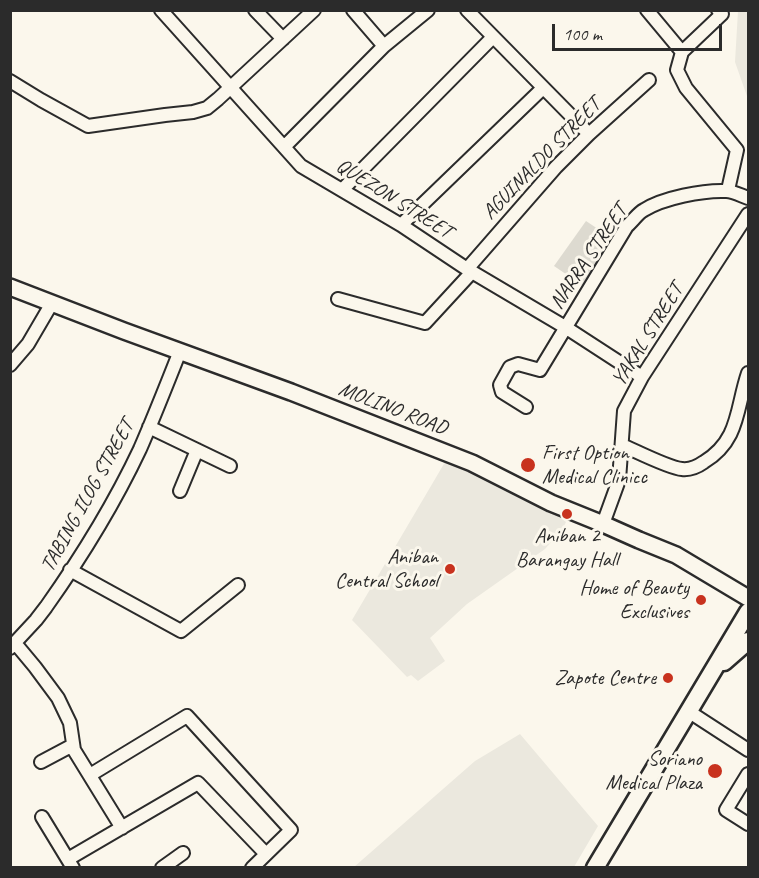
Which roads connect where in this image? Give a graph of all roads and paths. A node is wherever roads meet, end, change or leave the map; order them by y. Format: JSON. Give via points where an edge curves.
{"nodes":[{"id":1,"x":161,"y":10,"type":"edge"},
{"id":2,"x":255,"y":10,"type":"edge"},
{"id":3,"x":314,"y":10,"type":"edge"},
{"id":4,"x":352,"y":10,"type":"edge"},
{"id":5,"x":428,"y":10,"type":"edge"},
{"id":6,"x":467,"y":10,"type":"edge"},
{"id":7,"x":647,"y":10,"type":"edge"},
{"id":8,"x":718,"y":10,"type":"edge"},
{"id":9,"x":493,"y":37,"type":"junction"},
{"id":10,"x":283,"y":39,"type":"junction"},
{"id":11,"x":384,"y":46,"type":"junction"},
{"id":12,"x":682,"y":52,"type":"junction"},
{"id":13,"x":649,"y":80,"type":"dead end"},
{"id":14,"x":10,"y":81,"type":"edge"},
{"id":15,"x":231,"y":86,"type":"junction"},
{"id":16,"x":543,"y":88,"type":"junction"},
{"id":17,"x":589,"y":134,"type":"junction"},
{"id":18,"x":284,"y":147,"type":"junction"},
{"id":19,"x":343,"y":189,"type":"junction"},
{"id":20,"x":728,"y":190,"type":"junction"},
{"id":21,"x":748,"y":198,"type":"edge"},
{"id":22,"x":748,"y":214,"type":"edge"},
{"id":23,"x":401,"y":225,"type":"junction"},
{"id":24,"x":469,"y":270,"type":"junction"},
{"id":25,"x":10,"y":287,"type":"edge"},
{"id":26,"x":338,"y":299,"type":"dead end"},
{"id":27,"x":52,"y":303,"type":"junction"},
{"id":28,"x":565,"y":327,"type":"junction"},
{"id":29,"x":180,"y":351,"type":"junction"},
{"id":30,"x":10,"y":365,"type":"edge"},
{"id":31,"x":748,"y":373,"type":"edge"},
{"id":32,"x":642,"y":377,"type":"junction"},
{"id":33,"x":526,"y":407,"type":"dead end"},
{"id":34,"x":149,"y":427,"type":"junction"},
{"id":35,"x":622,"y":446,"type":"junction"},
{"id":36,"x":197,"y":450,"type":"junction"},
{"id":37,"x":230,"y":466,"type":"dead end"},
{"id":38,"x":180,"y":491,"type":"dead end"},
{"id":39,"x":603,"y":524,"type":"junction"},
{"id":40,"x":70,"y":570,"type":"junction"},
{"id":41,"x":238,"y":585,"type":"dead end"},
{"id":42,"x":748,"y":598,"type":"edge"},
{"id":43,"x":748,"y":612,"type":"edge"},
{"id":44,"x":748,"y":641,"type":"edge"},
{"id":45,"x":13,"y":646,"type":"edge"},
{"id":46,"x":711,"y":675,"type":"junction"},
{"id":47,"x":688,"y":711,"type":"junction"},
{"id":48,"x":73,"y":745,"type":"junction"},
{"id":49,"x":748,"y":750,"type":"edge"},
{"id":50,"x":41,"y":762,"type":"dead end"},
{"id":51,"x":748,"y":774,"type":"edge"},
{"id":52,"x":90,"y":776,"type":"junction"},
{"id":53,"x":42,"y":817,"type":"dead end"},
{"id":54,"x":748,"y":824,"type":"edge"},
{"id":55,"x":122,"y":828,"type":"junction"},
{"id":56,"x":183,"y":853,"type":"dead end"},
{"id":57,"x":266,"y":854,"type":"junction"},
{"id":58,"x":70,"y":863,"type":"edge"},
{"id":59,"x":162,"y":867,"type":"edge"},
{"id":60,"x":252,"y":867,"type":"edge"},
{"id":61,"x":595,"y":867,"type":"edge"}],
"edges":[{"from":1,"to":15,"type":"street","name":"QUEZON STREET"},
{"from":2,"to":10,"type":"street"},
{"from":3,"to":10,"type":"street"},
{"from":4,"to":11,"type":"street"},
{"from":5,"to":11,"type":"street"},
{"from":6,"to":9,"type":"street"},
{"from":7,"to":12,"type":"street"},
{"from":8,"to":12,"type":"street","via":[[722,14]]},
{"from":9,"to":16,"type":"street"},
{"from":9,"to":19,"type":"street"},
{"from":10,"to":15,"type":"street"},
{"from":11,"to":18,"type":"street"},
{"from":12,"to":20,"type":"street","via":[[677,70],[686,88],[737,150]]},
{"from":13,"to":17,"type":"street","name":"AGUINALDO STREET"},
{"from":14,"to":15,"type":"street","via":[[88,126],[193,112],[207,108]]},
{"from":15,"to":18,"type":"street","name":"QUEZON STREET"},
{"from":16,"to":17,"type":"street"},
{"from":16,"to":23,"type":"street"},
{"from":17,"to":24,"type":"street","name":"AGUINALDO STREET"},
{"from":18,"to":19,"type":"street","name":"QUEZON STREET","via":[[301,166]]},
{"from":19,"to":23,"type":"street","name":"QUEZON STREET"},
{"from":20,"to":21,"type":"street","name":"NARRA STREET"},
{"from":20,"to":28,"type":"street","name":"NARRA STREET","via":[[683,195],[642,211],[627,226]]},
{"from":22,"to":32,"type":"street","name":"YAKAL STREET"},
{"from":23,"to":24,"type":"street","name":"QUEZON STREET"},
{"from":24,"to":26,"type":"street","name":"AGUINALDO STREET","via":[[425,323]]},
{"from":24,"to":28,"type":"street","name":"QUEZON STREET"},
{"from":25,"to":27,"type":"main road","name":"MOLINO ROAD"},
{"from":27,"to":29,"type":"main road","name":"MOLINO ROAD"},
{"from":27,"to":30,"type":"street","via":[[28,344]]},
{"from":28,"to":32,"type":"street","name":"QUEZON STREET"},
{"from":28,"to":33,"type":"street","name":"NARRA STREET","via":[[540,370],[518,364],[510,367],[500,385],[502,392]]},
{"from":29,"to":34,"type":"street","name":"TABING ILOG STREET"},
{"from":29,"to":39,"type":"main road","name":"MOLINO ROAD","via":[[472,463]]},
{"from":31,"to":35,"type":"street","via":[[732,432],[709,459],[695,468],[681,469]]},
{"from":32,"to":35,"type":"street","name":"YAKAL STREET","via":[[624,411]]},
{"from":34,"to":36,"type":"street"},
{"from":34,"to":40,"type":"street","name":"TABING ILOG STREET","via":[[128,474]]},
{"from":35,"to":39,"type":"street","name":"YAKAL STREET","via":[[619,480]]},
{"from":36,"to":37,"type":"street"},
{"from":36,"to":38,"type":"street"},
{"from":39,"to":42,"type":"main road","name":"MOLINO ROAD","via":[[688,561]]},
{"from":40,"to":41,"type":"street","via":[[181,631]]},
{"from":40,"to":45,"type":"street","name":"TABING ILOG STREET"},
{"from":43,"to":46,"type":"highway"},
{"from":44,"to":46,"type":"highway"},
{"from":45,"to":48,"type":"street","via":[[40,672],[58,698],[70,723]]},
{"from":46,"to":47,"type":"highway"},
{"from":47,"to":49,"type":"street"},
{"from":47,"to":61,"type":"highway"},
{"from":48,"to":50,"type":"street"},
{"from":48,"to":52,"type":"street"},
{"from":51,"to":54,"type":"street","via":[[726,810]]},
{"from":52,"to":55,"type":"street"},
{"from":52,"to":57,"type":"street","via":[[187,716],[291,830]]},
{"from":53,"to":58,"type":"street"},
{"from":55,"to":57,"type":"street","via":[[198,783]]},
{"from":55,"to":58,"type":"street"},
{"from":56,"to":59,"type":"street"},
{"from":57,"to":60,"type":"street"}]}
